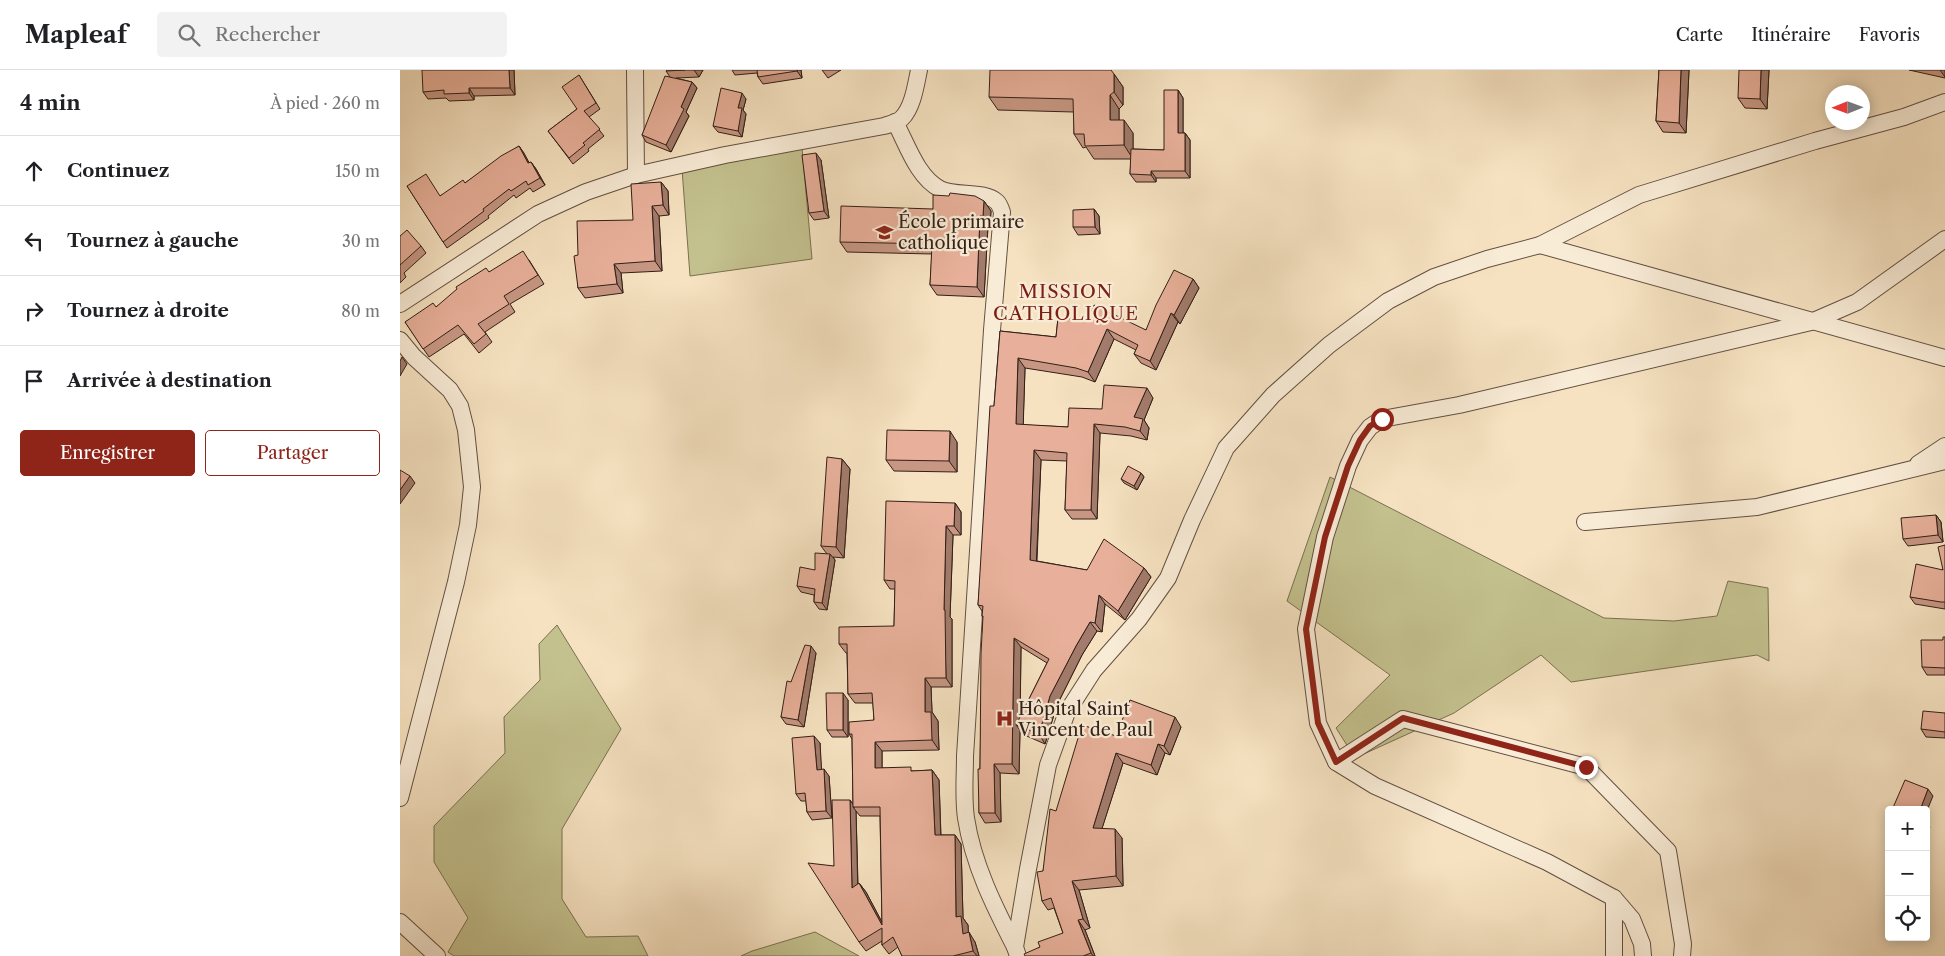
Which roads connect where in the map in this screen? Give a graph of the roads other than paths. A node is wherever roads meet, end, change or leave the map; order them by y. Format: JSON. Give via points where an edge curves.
{"nodes":[{"id":1,"x":635,"y":70,"type":"edge"},
{"id":2,"x":919,"y":70,"type":"edge"},
{"id":3,"x":1945,"y":102,"type":"edge"},
{"id":4,"x":895,"y":122,"type":"junction"},
{"id":5,"x":636,"y":175,"type":"junction"},
{"id":6,"x":1945,"y":239,"type":"edge"},
{"id":7,"x":1540,"y":245,"type":"junction"},
{"id":8,"x":400,"y":304,"type":"edge"},
{"id":9,"x":1811,"y":322,"type":"junction"},
{"id":10,"x":400,"y":340,"type":"edge"},
{"id":11,"x":1945,"y":358,"type":"edge"},
{"id":12,"x":1945,"y":446,"type":"edge"},
{"id":13,"x":1945,"y":461,"type":"edge"},
{"id":14,"x":1908,"y":471,"type":"junction"},
{"id":15,"x":1585,"y":522,"type":"dead end"},
{"id":16,"x":1336,"y":762,"type":"junction"},
{"id":17,"x":400,"y":798,"type":"edge"},
{"id":18,"x":1614,"y":898,"type":"junction"},
{"id":19,"x":400,"y":922,"type":"edge"},
{"id":20,"x":1016,"y":951,"type":"edge"},
{"id":21,"x":437,"y":956,"type":"edge"},
{"id":22,"x":1614,"y":956,"type":"edge"},
{"id":23,"x":1643,"y":956,"type":"edge"},
{"id":24,"x":1682,"y":956,"type":"edge"}],
"edges":[{"from":1,"to":5,"type":"street"},
{"from":2,"to":4,"type":"street","via":[[907,110]]},
{"from":3,"to":7,"type":"street","via":[[1639,195]]},
{"from":4,"to":5,"type":"street"},
{"from":4,"to":20,"type":"street","via":[[926,178],[941,189],[984,196],[996,202],[1002,212],[965,756],[966,816],[975,855],[993,904]]},
{"from":5,"to":8,"type":"street","via":[[586,192],[538,214]]},
{"from":6,"to":9,"type":"street","via":[[1857,302]]},
{"from":7,"to":9,"type":"street"},
{"from":7,"to":20,"type":"street","via":[[1434,277],[1388,301],[1329,345],[1273,395],[1226,448],[1168,578],[1139,619],[1094,670],[1067,712],[1048,765]]},
{"from":9,"to":11,"type":"street"},
{"from":9,"to":16,"type":"street","via":[[1459,405],[1382,419],[1370,426],[1348,466],[1325,537],[1306,629],[1318,723]]},
{"from":10,"to":17,"type":"street","via":[[450,390],[460,406],[472,487],[456,582]]},
{"from":12,"to":14,"type":"street"},
{"from":13,"to":14,"type":"street"},
{"from":14,"to":15,"type":"street","via":[[1757,507]]},
{"from":16,"to":18,"type":"street","via":[[1375,786],[1547,862]]},
{"from":16,"to":24,"type":"street","via":[[1403,718],[1586,767],[1668,852],[1683,944]]},
{"from":18,"to":22,"type":"street"},
{"from":18,"to":23,"type":"street","via":[[1632,919]]},
{"from":19,"to":21,"type":"street"}]}
